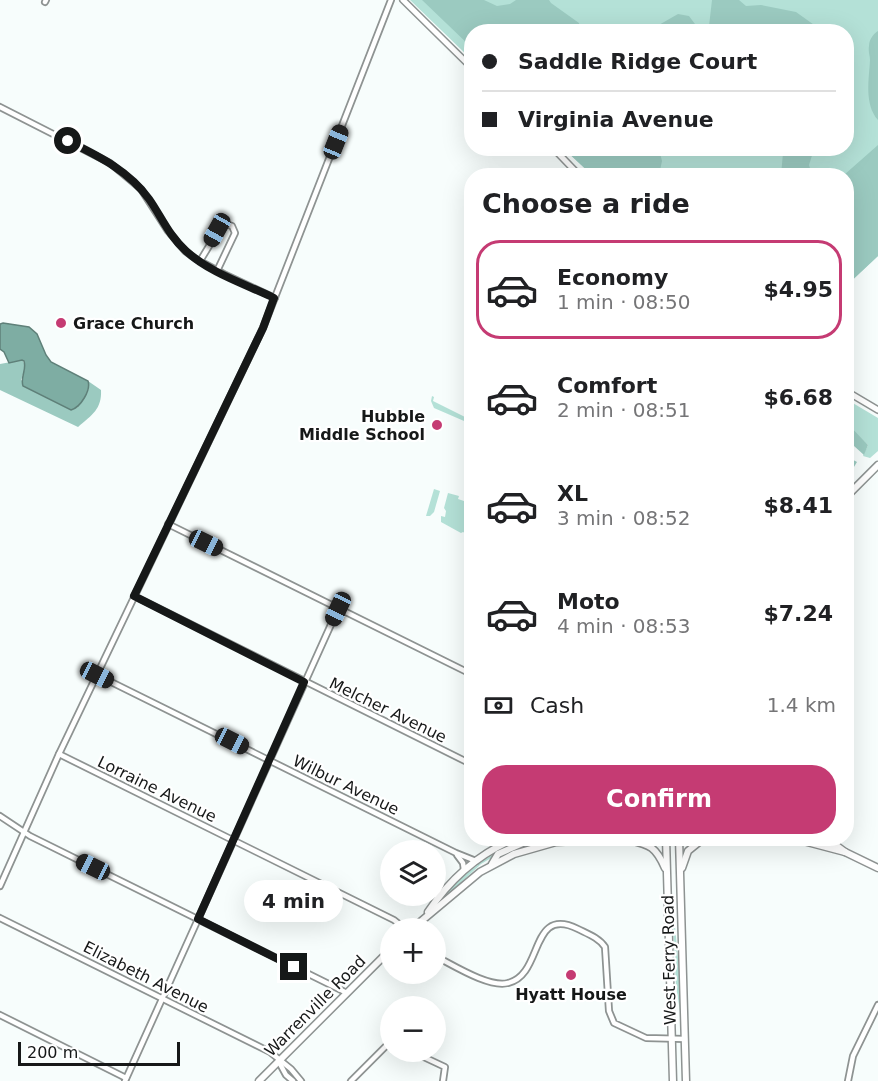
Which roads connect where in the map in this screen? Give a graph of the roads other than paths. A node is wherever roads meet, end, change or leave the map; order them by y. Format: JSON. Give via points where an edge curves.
{"nodes":[{"id":1,"x":391,"y":0,"type":"edge"},
{"id":2,"x":404,"y":0,"type":"edge"},
{"id":3,"x":464,"y":60,"type":"edge"},
{"id":4,"x":0,"y":107,"type":"edge"},
{"id":5,"x":561,"y":156,"type":"edge"},
{"id":6,"x":572,"y":168,"type":"edge"},
{"id":7,"x":200,"y":261,"type":"junction"},
{"id":8,"x":217,"y":271,"type":"junction"},
{"id":9,"x":274,"y":298,"type":"junction"},
{"id":10,"x":854,"y":396,"type":"edge"},
{"id":11,"x":878,"y":410,"type":"edge"},
{"id":12,"x":878,"y":465,"type":"edge"},
{"id":13,"x":854,"y":489,"type":"edge"},
{"id":14,"x":168,"y":524,"type":"junction"},
{"id":15,"x":134,"y":596,"type":"junction"},
{"id":16,"x":338,"y":609,"type":"junction"},
{"id":17,"x":464,"y":671,"type":"edge"},
{"id":18,"x":97,"y":675,"type":"junction"},
{"id":19,"x":304,"y":682,"type":"junction"},
{"id":20,"x":60,"y":754,"type":"junction"},
{"id":21,"x":270,"y":760,"type":"junction"},
{"id":22,"x":464,"y":761,"type":"edge"},
{"id":23,"x":0,"y":816,"type":"edge"},
{"id":24,"x":24,"y":832,"type":"junction"},
{"id":25,"x":234,"y":840,"type":"junction"},
{"id":26,"x":499,"y":846,"type":"edge"},
{"id":27,"x":516,"y":846,"type":"edge"},
{"id":28,"x":537,"y":846,"type":"edge"},
{"id":29,"x":652,"y":846,"type":"edge"},
{"id":30,"x":666,"y":846,"type":"edge"},
{"id":31,"x":679,"y":846,"type":"edge"},
{"id":32,"x":694,"y":846,"type":"edge"},
{"id":33,"x":822,"y":846,"type":"edge"},
{"id":34,"x":837,"y":846,"type":"edge"},
{"id":35,"x":845,"y":852,"type":"junction"},
{"id":36,"x":456,"y":854,"type":"junction"},
{"id":37,"x":476,"y":861,"type":"junction"},
{"id":38,"x":492,"y":864,"type":"junction"},
{"id":39,"x":878,"y":868,"type":"edge"},
{"id":40,"x":464,"y":870,"type":"junction"},
{"id":41,"x":680,"y":871,"type":"junction"},
{"id":42,"x":667,"y":873,"type":"junction"},
{"id":43,"x":0,"y":886,"type":"edge"},
{"id":44,"x":425,"y":917,"type":"joint"},
{"id":45,"x":0,"y":918,"type":"edge"},
{"id":46,"x":390,"y":918,"type":"edge"},
{"id":47,"x":198,"y":919,"type":"junction"},
{"id":48,"x":380,"y":960,"type":"edge"},
{"id":49,"x":446,"y":961,"type":"edge"},
{"id":50,"x":346,"y":993,"type":"junction"},
{"id":51,"x":162,"y":999,"type":"junction"},
{"id":52,"x":878,"y":1005,"type":"edge"},
{"id":53,"x":0,"y":1015,"type":"edge"},
{"id":54,"x":671,"y":1039,"type":"junction"},
{"id":55,"x":685,"y":1039,"type":"junction"},
{"id":56,"x":380,"y":1052,"type":"edge"},
{"id":57,"x":279,"y":1062,"type":"junction"},
{"id":58,"x":434,"y":1062,"type":"edge"},
{"id":59,"x":126,"y":1080,"type":"edge"},
{"id":60,"x":259,"y":1081,"type":"edge"},
{"id":61,"x":292,"y":1081,"type":"edge"},
{"id":62,"x":301,"y":1081,"type":"edge"},
{"id":63,"x":351,"y":1081,"type":"edge"},
{"id":64,"x":443,"y":1081,"type":"edge"},
{"id":65,"x":673,"y":1081,"type":"edge"},
{"id":66,"x":686,"y":1081,"type":"edge"},
{"id":67,"x":848,"y":1081,"type":"edge"}],
"edges":[{"from":1,"to":9,"type":"street"},
{"from":2,"to":3,"type":"street"},
{"from":4,"to":7,"type":"street","via":[[121,170],[141,189],[176,241]]},
{"from":5,"to":6,"type":"street"},
{"from":7,"to":8,"type":"street"},
{"from":7,"to":8,"type":"street","via":[[223,223],[232,226],[236,233]]},
{"from":8,"to":9,"type":"street"},
{"from":9,"to":14,"type":"street"},
{"from":10,"to":11,"type":"street"},
{"from":12,"to":13,"type":"main road"},
{"from":14,"to":15,"type":"street"},
{"from":14,"to":16,"type":"street"},
{"from":15,"to":18,"type":"street"},
{"from":15,"to":19,"type":"street","name":"Melcher Avenue"},
{"from":16,"to":17,"type":"street"},
{"from":16,"to":19,"type":"street"},
{"from":18,"to":20,"type":"street"},
{"from":18,"to":21,"type":"street","name":"Wilbur Avenue"},
{"from":19,"to":21,"type":"street"},
{"from":19,"to":22,"type":"street","name":"Melcher Avenue"},
{"from":20,"to":24,"type":"street"},
{"from":20,"to":25,"type":"street","name":"Lorraine Avenue"},
{"from":21,"to":25,"type":"street"},
{"from":21,"to":36,"type":"street","name":"Wilbur Avenue"},
{"from":23,"to":24,"type":"street"},
{"from":24,"to":43,"type":"street"},
{"from":24,"to":47,"type":"street"},
{"from":25,"to":46,"type":"street","name":"Lorraine Avenue"},
{"from":25,"to":47,"type":"street"},
{"from":26,"to":37,"type":"main road"},
{"from":27,"to":38,"type":"main road","via":[[498,854]]},
{"from":28,"to":38,"type":"main road"},
{"from":29,"to":42,"type":"main road"},
{"from":30,"to":42,"type":"main road","name":"West Ferry Road"},
{"from":31,"to":41,"type":"main road","name":"West Ferry Road"},
{"from":32,"to":41,"type":"main road"},
{"from":33,"to":35,"type":"main road"},
{"from":34,"to":35,"type":"main road"},
{"from":35,"to":39,"type":"main road"},
{"from":36,"to":37,"type":"street","name":"Wilbur Avenue"},
{"from":36,"to":40,"type":"street"},
{"from":37,"to":40,"type":"main road"},
{"from":38,"to":44,"type":"main road"},
{"from":40,"to":44,"type":"main road"},
{"from":41,"to":55,"type":"main road","name":"West Ferry Road"},
{"from":42,"to":54,"type":"main road","name":"West Ferry Road"},
{"from":45,"to":51,"type":"street","name":"Elizabeth Avenue"},
{"from":47,"to":50,"type":"street"},
{"from":47,"to":51,"type":"street"},
{"from":48,"to":50,"type":"main road","name":"Warrenville Road"},
{"from":49,"to":54,"type":"street","via":[[490,982],[511,983],[524,973],[546,930],[557,923],[566,924],[596,938],[605,947],[609,1011],[614,1023],[646,1038]]},
{"from":50,"to":57,"type":"main road","name":"Warrenville Road"},
{"from":51,"to":57,"type":"street","name":"Elizabeth Avenue","via":[[270,1052]]},
{"from":51,"to":59,"type":"street"},
{"from":52,"to":67,"type":"street","via":[[854,1056]]},
{"from":53,"to":59,"type":"street"},
{"from":54,"to":55,"type":"street"},
{"from":54,"to":65,"type":"main road","name":"West Ferry Road"},
{"from":55,"to":66,"type":"main road","name":"West Ferry Road"},
{"from":56,"to":63,"type":"street"},
{"from":57,"to":60,"type":"main road","name":"Warrenville Road"},
{"from":57,"to":61,"type":"street"},
{"from":57,"to":62,"type":"street"},
{"from":58,"to":64,"type":"street","via":[[445,1067]]}]}
